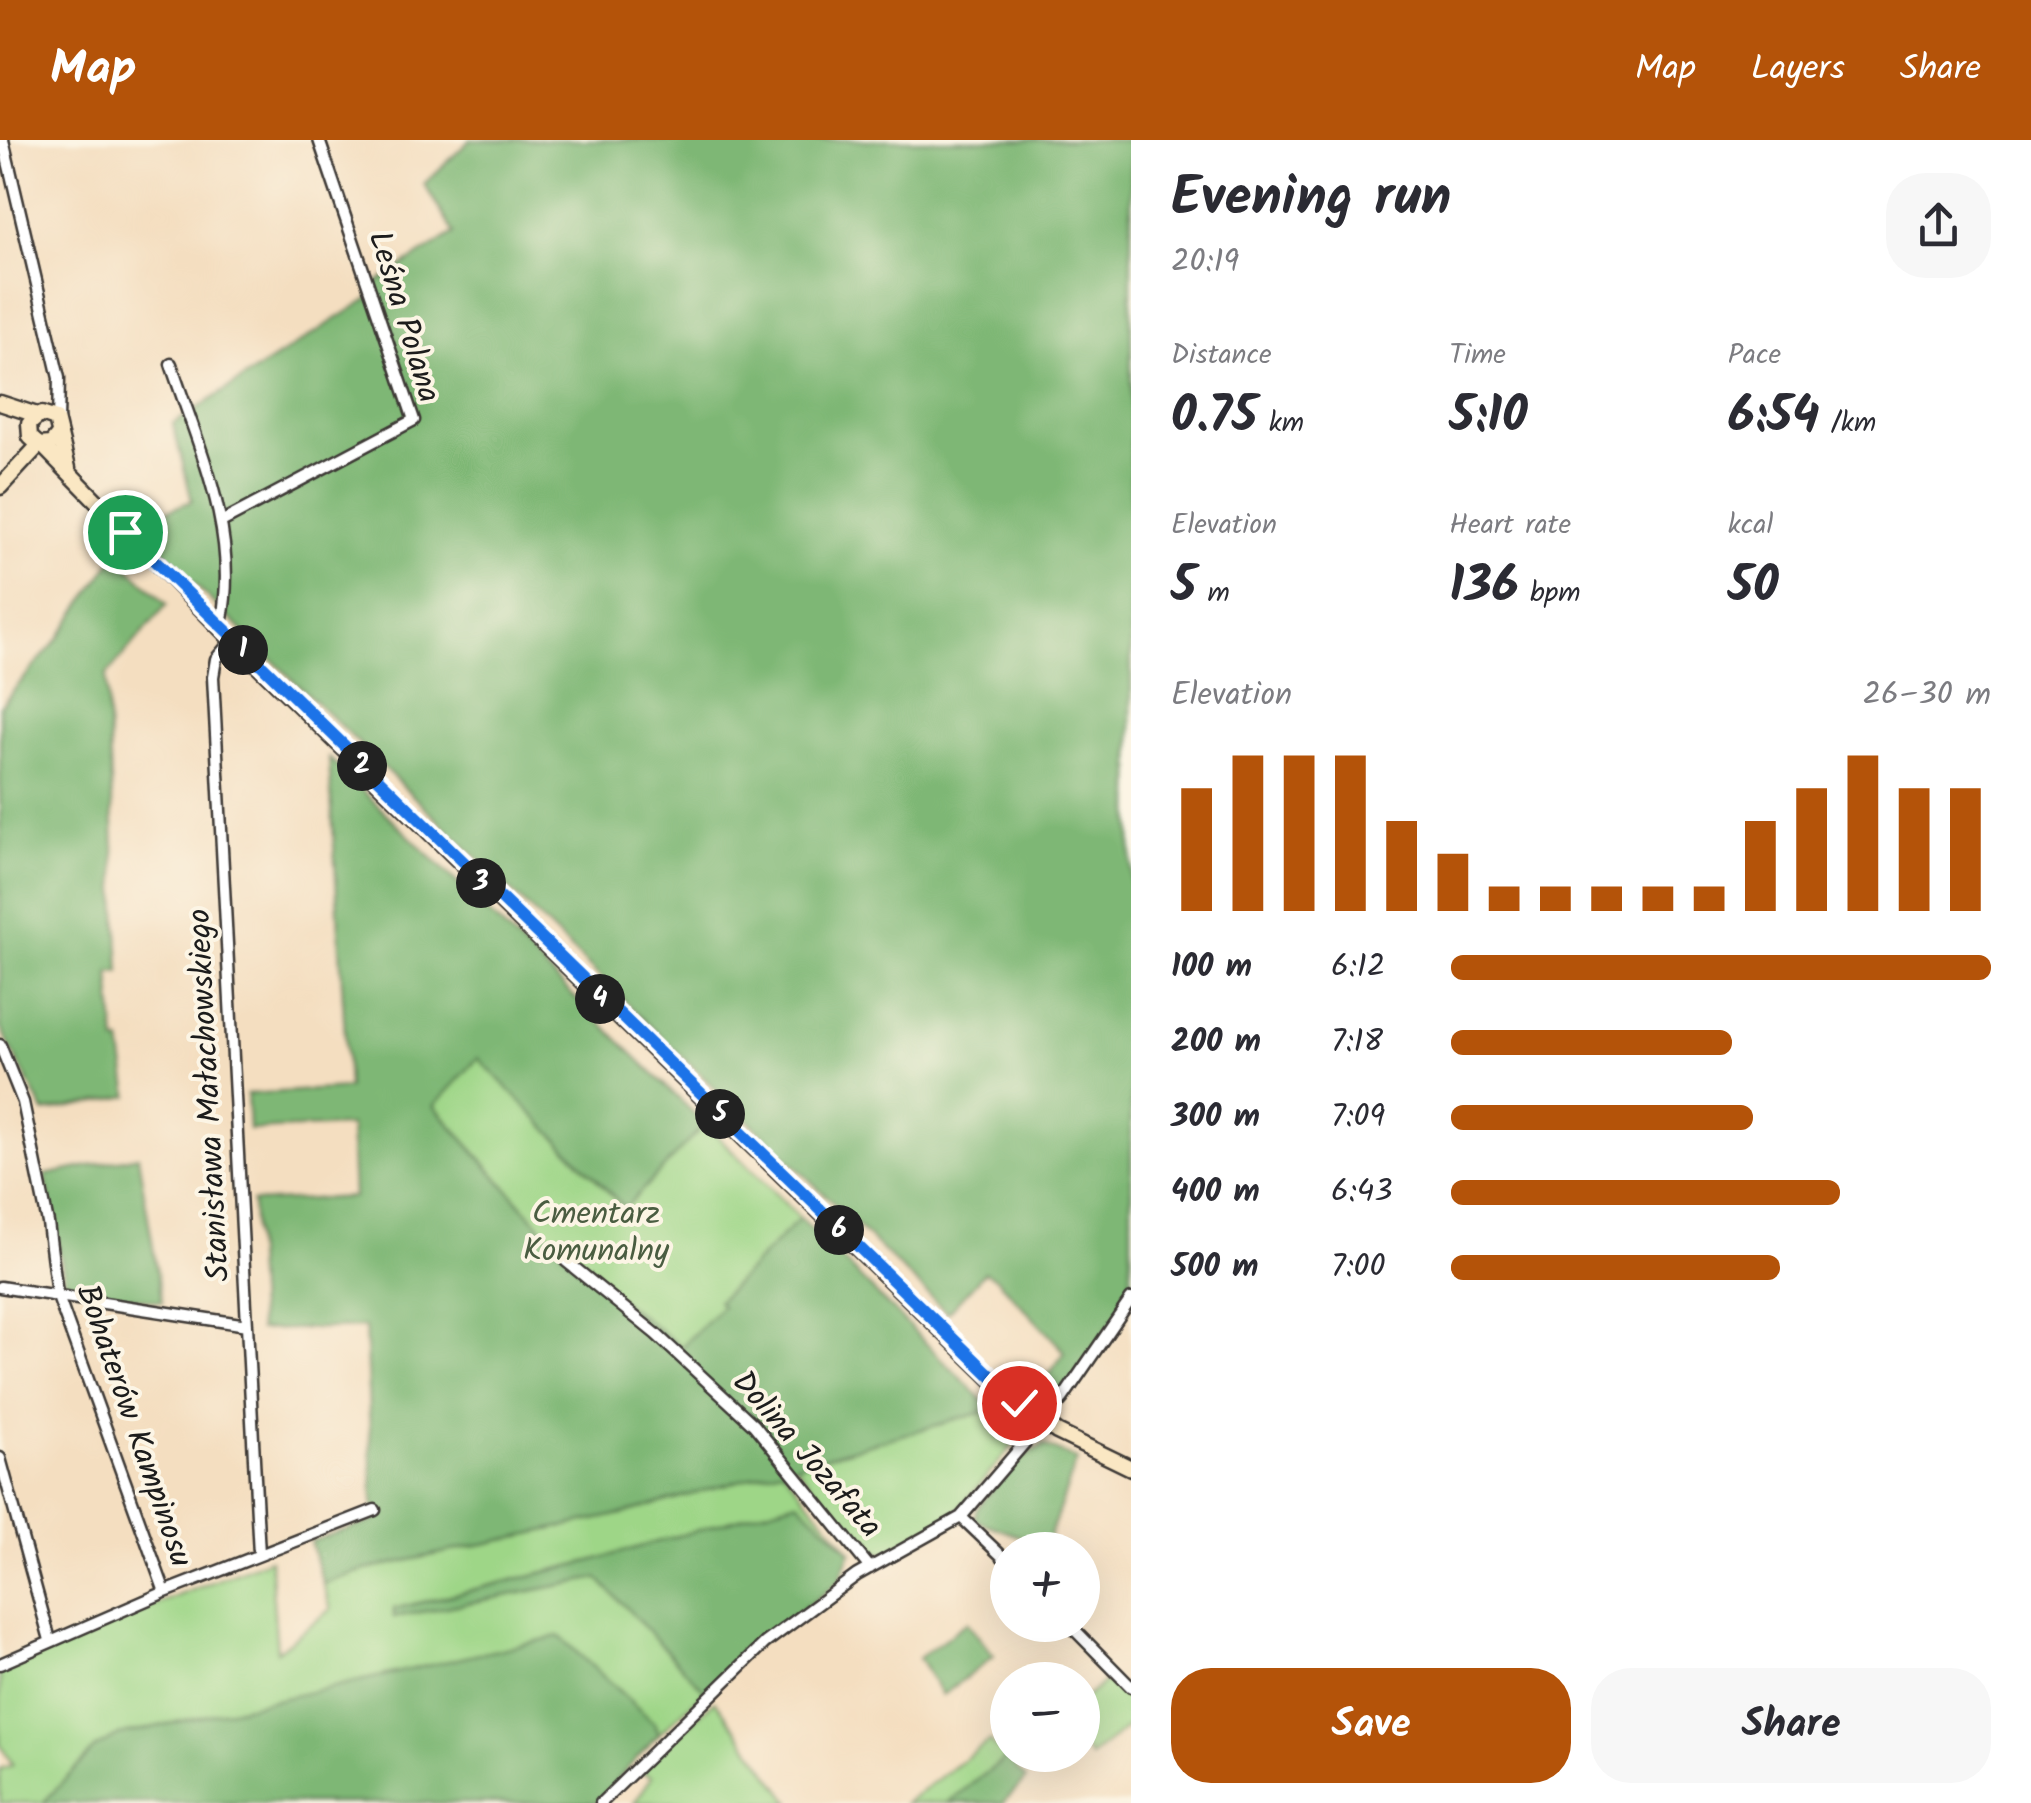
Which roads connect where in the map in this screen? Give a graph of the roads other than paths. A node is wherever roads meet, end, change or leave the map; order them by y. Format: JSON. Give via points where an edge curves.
{"nodes":[{"id":1,"x":3,"y":140,"type":"edge"},
{"id":2,"x":319,"y":140,"type":"edge"},
{"id":3,"x":171,"y":364,"type":"dead end"},
{"id":4,"x":0,"y":406,"type":"edge"},
{"id":5,"x":50,"y":421,"type":"junction"},
{"id":6,"x":35,"y":440,"type":"junction"},
{"id":7,"x":70,"y":474,"type":"junction"},
{"id":8,"x":0,"y":487,"type":"edge"},
{"id":9,"x":223,"y":521,"type":"junction"},
{"id":10,"x":222,"y":619,"type":"dead end"},
{"id":11,"x":232,"y":640,"type":"junction"},
{"id":12,"x":0,"y":1045,"type":"edge"},
{"id":13,"x":566,"y":1261,"type":"dead end"},
{"id":14,"x":0,"y":1287,"type":"edge"},
{"id":15,"x":57,"y":1294,"type":"junction"},
{"id":16,"x":1131,"y":1299,"type":"edge"},
{"id":17,"x":247,"y":1325,"type":"junction"},
{"id":18,"x":1044,"y":1421,"type":"junction"},
{"id":19,"x":0,"y":1458,"type":"edge"},
{"id":20,"x":1131,"y":1468,"type":"edge"},
{"id":21,"x":375,"y":1510,"type":"dead end"},
{"id":22,"x":961,"y":1516,"type":"junction"},
{"id":23,"x":990,"y":1544,"type":"edge"},
{"id":24,"x":259,"y":1554,"type":"junction"},
{"id":25,"x":870,"y":1568,"type":"junction"},
{"id":26,"x":164,"y":1592,"type":"junction"},
{"id":27,"x":50,"y":1640,"type":"junction"},
{"id":28,"x":1087,"y":1642,"type":"edge"},
{"id":29,"x":0,"y":1664,"type":"edge"},
{"id":30,"x":1131,"y":1687,"type":"edge"},
{"id":31,"x":601,"y":1803,"type":"edge"}],
"edges":[{"from":1,"to":5,"type":"street","via":[[60,392]]},
{"from":2,"to":9,"type":"street","name":"Leśna Polana","via":[[414,420]]},
{"from":3,"to":9,"type":"street"},
{"from":4,"to":5,"type":"street"},
{"from":4,"to":6,"type":"street"},
{"from":5,"to":6,"type":"street"},
{"from":5,"to":6,"type":"street"},
{"from":5,"to":7,"type":"street"},
{"from":6,"to":7,"type":"street"},
{"from":6,"to":8,"type":"street"},
{"from":7,"to":11,"type":"street"},
{"from":9,"to":10,"type":"street"},
{"from":11,"to":17,"type":"street","name":"Stanisława Małachowskiego","via":[[216,659],[213,676]]},
{"from":11,"to":18,"type":"street","via":[[942,1332]]},
{"from":12,"to":15,"type":"street","name":"Bohaterów Kampinosu","via":[[23,1102]]},
{"from":13,"to":25,"type":"street","name":"Dolina Jozafata","via":[[754,1425]]},
{"from":14,"to":15,"type":"street"},
{"from":15,"to":17,"type":"street"},
{"from":15,"to":26,"type":"street","name":"Bohaterów Kampinosu"},
{"from":16,"to":18,"type":"street"},
{"from":17,"to":24,"type":"street","name":"Stanisława Małachowskiego"},
{"from":18,"to":20,"type":"street"},
{"from":18,"to":22,"type":"street"},
{"from":19,"to":27,"type":"street"},
{"from":21,"to":24,"type":"street"},
{"from":22,"to":23,"type":"street"},
{"from":22,"to":25,"type":"street"},
{"from":24,"to":26,"type":"street"},
{"from":25,"to":31,"type":"street","via":[[764,1643]]},
{"from":26,"to":27,"type":"street"},
{"from":27,"to":29,"type":"street"},
{"from":28,"to":30,"type":"street"}]}
